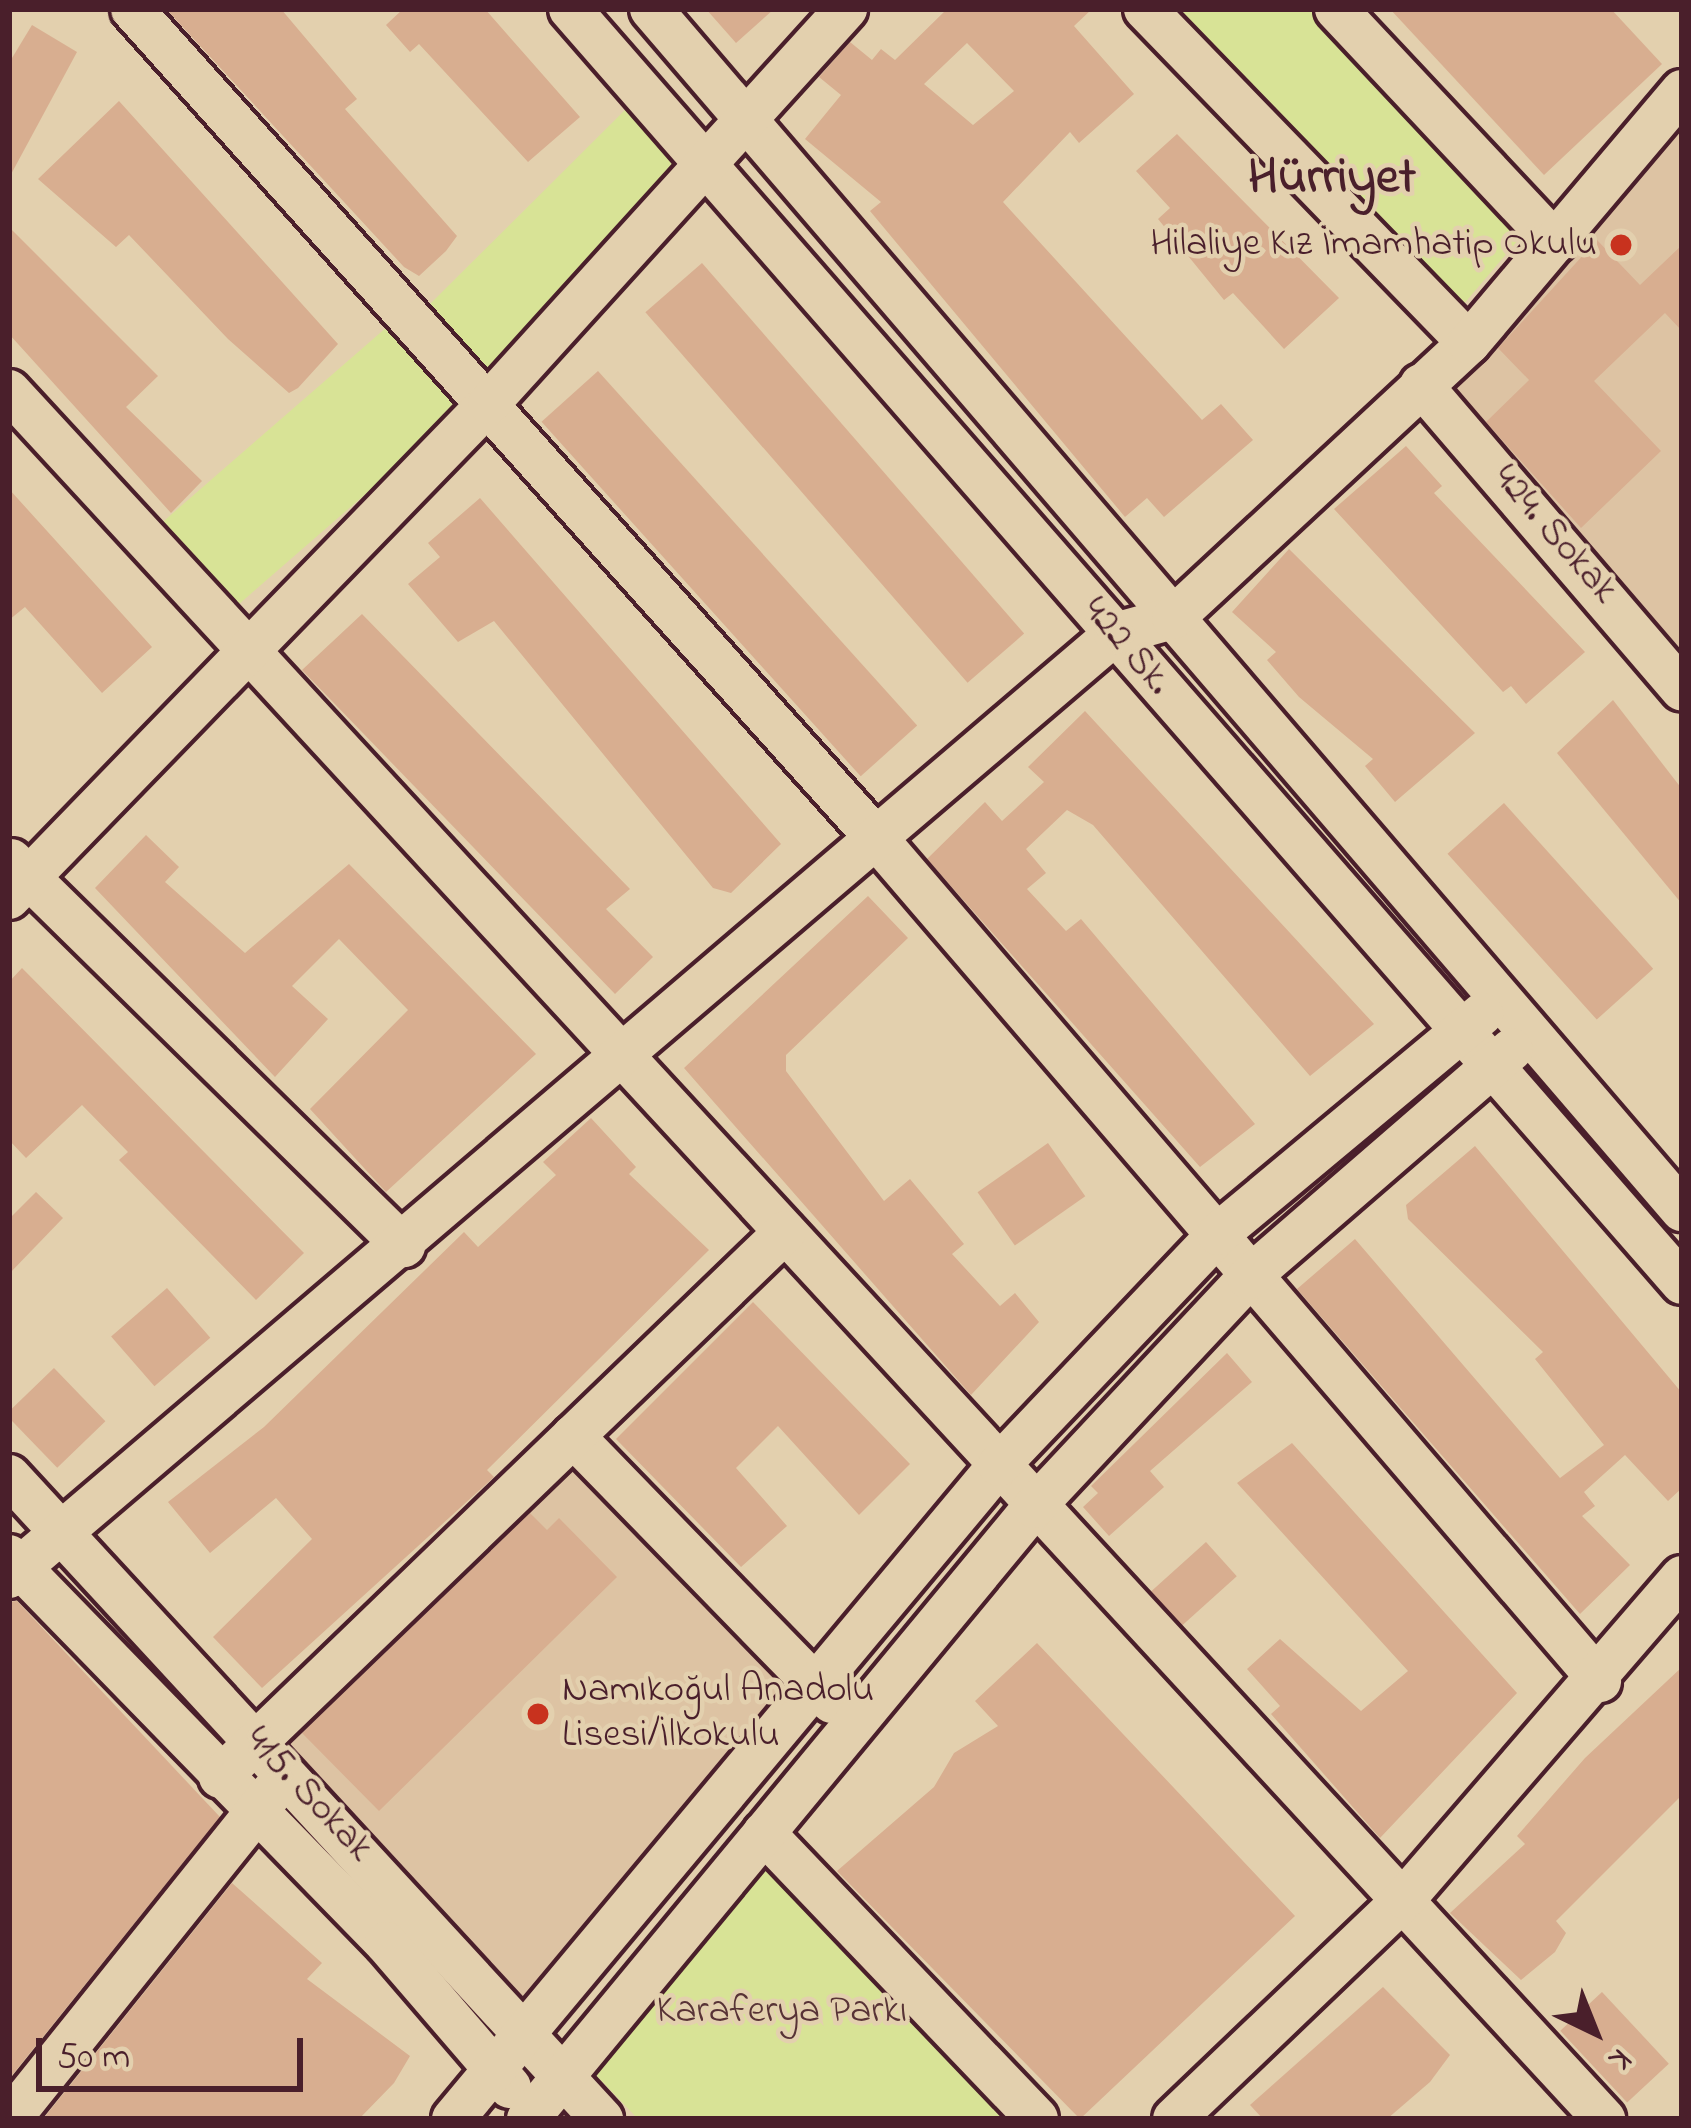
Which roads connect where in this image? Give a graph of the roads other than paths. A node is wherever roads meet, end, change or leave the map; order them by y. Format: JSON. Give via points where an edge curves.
{"nodes":[{"id":1,"x":132,"y":9,"type":"edge"},
{"id":2,"x":570,"y":9,"type":"edge"},
{"id":3,"x":651,"y":9,"type":"edge"},
{"id":4,"x":846,"y":9,"type":"edge"},
{"id":5,"x":1145,"y":9,"type":"edge"},
{"id":6,"x":1336,"y":9,"type":"edge"},
{"id":7,"x":1682,"y":91,"type":"edge"},
{"id":8,"x":741,"y":114,"type":"junction"},
{"id":9,"x":704,"y":165,"type":"junction"},
{"id":10,"x":1555,"y":242,"type":"junction"},
{"id":11,"x":1469,"y":343,"type":"junction"},
{"id":12,"x":1421,"y":385,"type":"junction"},
{"id":13,"x":9,"y":391,"type":"edge"},
{"id":14,"x":490,"y":403,"type":"junction"},
{"id":15,"x":1173,"y":618,"type":"junction"},
{"id":16,"x":1115,"y":634,"type":"junction"},
{"id":17,"x":248,"y":647,"type":"junction"},
{"id":18,"x":1682,"y":690,"type":"edge"},
{"id":19,"x":877,"y":839,"type":"junction"},
{"id":20,"x":15,"y":878,"type":"edge"},
{"id":21,"x":1504,"y":1002,"type":"junction"},
{"id":22,"x":1458,"y":1028,"type":"junction"},
{"id":23,"x":1532,"y":1035,"type":"junction"},
{"id":24,"x":625,"y":1057,"type":"junction"},
{"id":25,"x":1490,"y":1064,"type":"junction"},
{"id":26,"x":1682,"y":1210,"type":"edge"},
{"id":27,"x":785,"y":1232,"type":"junction"},
{"id":28,"x":1218,"y":1234,"type":"junction"},
{"id":29,"x":404,"y":1246,"type":"junction"},
{"id":30,"x":1248,"y":1278,"type":"junction"},
{"id":31,"x":1682,"y":1283,"type":"edge"},
{"id":32,"x":573,"y":1436,"type":"junction"},
{"id":33,"x":998,"y":1465,"type":"junction"},
{"id":34,"x":9,"y":1476,"type":"edge"},
{"id":35,"x":1034,"y":1507,"type":"junction"},
{"id":36,"x":63,"y":1537,"type":"junction"},
{"id":37,"x":13,"y":1567,"type":"edge"},
{"id":38,"x":1682,"y":1577,"type":"edge"},
{"id":39,"x":1600,"y":1681,"type":"junction"},
{"id":40,"x":814,"y":1687,"type":"junction"},
{"id":41,"x":856,"y":1722,"type":"junction"},
{"id":42,"x":257,"y":1740,"type":"junction"},
{"id":43,"x":288,"y":1773,"type":"junction"},
{"id":44,"x":220,"y":1778,"type":"junction"},
{"id":45,"x":254,"y":1813,"type":"junction"},
{"id":46,"x":764,"y":1833,"type":"junction"},
{"id":47,"x":1405,"y":1898,"type":"junction"},
{"id":48,"x":527,"y":2035,"type":"junction"},
{"id":49,"x":496,"y":2067,"type":"junction"},
{"id":50,"x":563,"y":2076,"type":"junction"},
{"id":51,"x":530,"y":2118,"type":"edge"},
{"id":52,"x":10,"y":2119,"type":"edge"},
{"id":53,"x":454,"y":2119,"type":"edge"},
{"id":54,"x":602,"y":2119,"type":"edge"},
{"id":55,"x":1036,"y":2119,"type":"edge"},
{"id":56,"x":1174,"y":2119,"type":"edge"},
{"id":57,"x":1604,"y":2119,"type":"edge"}],
"edges":[{"from":1,"to":14,"type":"street"},
{"from":2,"to":9,"type":"street","name":"422 Sk."},
{"from":3,"to":8,"type":"street","name":"422 Sk."},
{"from":4,"to":8,"type":"street"},
{"from":5,"to":11,"type":"street"},
{"from":6,"to":10,"type":"street"},
{"from":7,"to":10,"type":"street"},
{"from":8,"to":9,"type":"street"},
{"from":8,"to":15,"type":"street","name":"422 Sk."},
{"from":9,"to":14,"type":"street"},
{"from":9,"to":16,"type":"street","name":"422 Sk."},
{"from":10,"to":11,"type":"street"},
{"from":11,"to":12,"type":"street"},
{"from":12,"to":15,"type":"street"},
{"from":12,"to":18,"type":"street","name":"424. Sokak"},
{"from":13,"to":17,"type":"street"},
{"from":14,"to":17,"type":"street"},
{"from":14,"to":19,"type":"street"},
{"from":15,"to":16,"type":"street"},
{"from":15,"to":21,"type":"street","name":"422 Sk."},
{"from":16,"to":19,"type":"street"},
{"from":16,"to":22,"type":"street","name":"422 Sk."},
{"from":17,"to":20,"type":"street"},
{"from":17,"to":24,"type":"street"},
{"from":19,"to":24,"type":"street"},
{"from":19,"to":28,"type":"street"},
{"from":20,"to":29,"type":"street"},
{"from":21,"to":22,"type":"street"},
{"from":21,"to":23,"type":"street","name":"422 Sk."},
{"from":22,"to":25,"type":"street","name":"422 Sk."},
{"from":22,"to":28,"type":"street"},
{"from":23,"to":25,"type":"street"},
{"from":23,"to":26,"type":"street","name":"422 Sk."},
{"from":24,"to":27,"type":"street"},
{"from":24,"to":29,"type":"street"},
{"from":25,"to":30,"type":"street"},
{"from":25,"to":31,"type":"street","name":"422 Sk."},
{"from":27,"to":32,"type":"street"},
{"from":27,"to":33,"type":"street"},
{"from":28,"to":30,"type":"street"},
{"from":28,"to":33,"type":"street"},
{"from":29,"to":36,"type":"street"},
{"from":30,"to":35,"type":"street"},
{"from":30,"to":39,"type":"street"},
{"from":32,"to":40,"type":"street"},
{"from":32,"to":42,"type":"street"},
{"from":33,"to":35,"type":"street"},
{"from":33,"to":40,"type":"street"},
{"from":34,"to":36,"type":"street","name":"415. Sokak"},
{"from":35,"to":41,"type":"street"},
{"from":35,"to":47,"type":"street"},
{"from":36,"to":37,"type":"street"},
{"from":36,"to":42,"type":"street","name":"415. Sokak"},
{"from":37,"to":44,"type":"street","name":"415. Sokak"},
{"from":38,"to":39,"type":"street"},
{"from":39,"to":47,"type":"street"},
{"from":40,"to":41,"type":"street"},
{"from":40,"to":48,"type":"street"},
{"from":41,"to":46,"type":"street"},
{"from":42,"to":43,"type":"street","name":"415. Sokak"},
{"from":42,"to":44,"type":"street"},
{"from":43,"to":45,"type":"street"},
{"from":43,"to":48,"type":"street","name":"415. Sokak"},
{"from":44,"to":45,"type":"street","name":"415. Sokak"},
{"from":45,"to":49,"type":"street","name":"415. Sokak"},
{"from":45,"to":52,"type":"street"},
{"from":46,"to":50,"type":"street"},
{"from":46,"to":55,"type":"street"},
{"from":47,"to":56,"type":"street"},
{"from":47,"to":57,"type":"street"},
{"from":48,"to":49,"type":"street"},
{"from":48,"to":50,"type":"street","name":"415. Sokak"},
{"from":49,"to":51,"type":"street","name":"415. Sokak"},
{"from":49,"to":53,"type":"street"},
{"from":50,"to":51,"type":"street"},
{"from":50,"to":54,"type":"street","name":"415. Sokak"}]}
